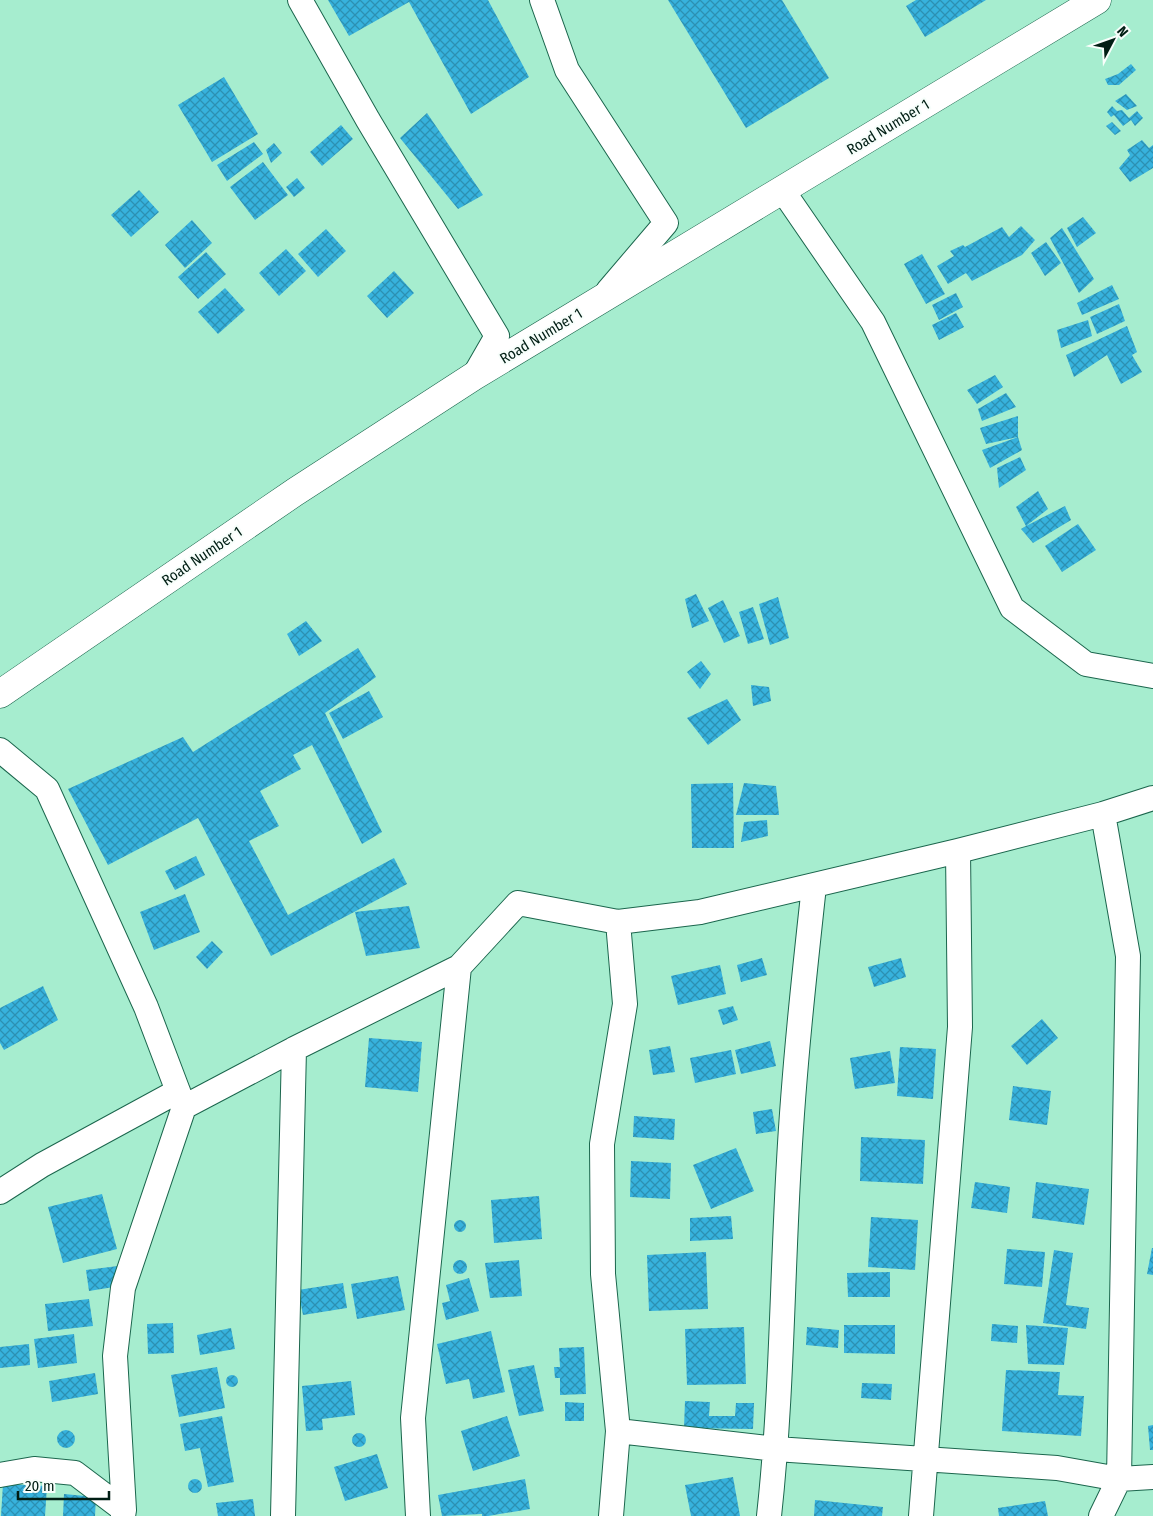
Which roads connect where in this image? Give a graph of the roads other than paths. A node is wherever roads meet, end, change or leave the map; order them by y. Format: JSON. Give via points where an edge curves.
{"nodes":[{"id":1,"x":300,"y":0,"type":"edge"},
{"id":2,"x":542,"y":0,"type":"edge"},
{"id":3,"x":1097,"y":0,"type":"edge"},
{"id":4,"x":783,"y":191,"type":"junction"},
{"id":5,"x":598,"y":302,"type":"junction"},
{"id":6,"x":474,"y":376,"type":"junction"},
{"id":7,"x":1153,"y":676,"type":"edge"},
{"id":8,"x":0,"y":694,"type":"edge"},
{"id":9,"x":0,"y":750,"type":"edge"},
{"id":10,"x":1153,"y":798,"type":"edge"},
{"id":11,"x":1103,"y":814,"type":"junction"},
{"id":12,"x":958,"y":851,"type":"junction"},
{"id":13,"x":814,"y":886,"type":"junction"},
{"id":14,"x":618,"y":922,"type":"junction"},
{"id":15,"x":459,"y":967,"type":"junction"},
{"id":16,"x":294,"y":1049,"type":"junction"},
{"id":17,"x":181,"y":1099,"type":"junction"},
{"id":18,"x":0,"y":1192,"type":"edge"},
{"id":19,"x":618,"y":1432,"type":"junction"},
{"id":20,"x":776,"y":1449,"type":"junction"},
{"id":21,"x":924,"y":1460,"type":"junction"},
{"id":22,"x":0,"y":1475,"type":"edge"},
{"id":23,"x":1153,"y":1476,"type":"edge"},
{"id":24,"x":1119,"y":1480,"type":"junction"},
{"id":25,"x":124,"y":1513,"type":"edge"},
{"id":26,"x":282,"y":1516,"type":"edge"},
{"id":27,"x":418,"y":1516,"type":"edge"},
{"id":28,"x":610,"y":1516,"type":"edge"},
{"id":29,"x":769,"y":1516,"type":"edge"},
{"id":30,"x":921,"y":1516,"type":"edge"},
{"id":31,"x":1101,"y":1516,"type":"edge"}],
"edges":[{"from":1,"to":6,"type":"street","via":[[497,336]]},
{"from":2,"to":5,"type":"street","via":[[567,70],[666,223]]},
{"from":3,"to":4,"type":"highway","name":"Road Number 1"},
{"from":4,"to":5,"type":"highway","name":"Road Number 1"},
{"from":4,"to":7,"type":"street","via":[[873,322],[1012,608],[1086,664]]},
{"from":5,"to":6,"type":"highway","name":"Road Number 1"},
{"from":6,"to":8,"type":"highway","name":"Road Number 1","via":[[295,492]]},
{"from":9,"to":17,"type":"street","via":[[47,790],[146,1007]]},
{"from":10,"to":11,"type":"street"},
{"from":11,"to":12,"type":"street"},
{"from":11,"to":24,"type":"street","via":[[1128,956]]},
{"from":12,"to":13,"type":"street"},
{"from":12,"to":21,"type":"street","via":[[960,1027]]},
{"from":13,"to":14,"type":"street","via":[[700,912]]},
{"from":13,"to":20,"type":"street","via":[[788,1160]]},
{"from":14,"to":15,"type":"street","via":[[518,904]]},
{"from":14,"to":19,"type":"street","via":[[625,1004],[602,1144],[603,1274]]},
{"from":15,"to":16,"type":"street"},
{"from":15,"to":27,"type":"street","via":[[413,1418]]},
{"from":16,"to":17,"type":"street"},
{"from":16,"to":26,"type":"street"},
{"from":17,"to":18,"type":"street","via":[[42,1165]]},
{"from":17,"to":25,"type":"street","via":[[123,1288],[115,1356]]},
{"from":19,"to":20,"type":"street"},
{"from":19,"to":28,"type":"street"},
{"from":20,"to":21,"type":"street"},
{"from":20,"to":29,"type":"street"},
{"from":21,"to":24,"type":"street","via":[[1058,1468]]},
{"from":21,"to":30,"type":"street"},
{"from":22,"to":25,"type":"street","via":[[34,1469],[75,1473]]},
{"from":23,"to":24,"type":"street"},
{"from":24,"to":31,"type":"street"}]}
